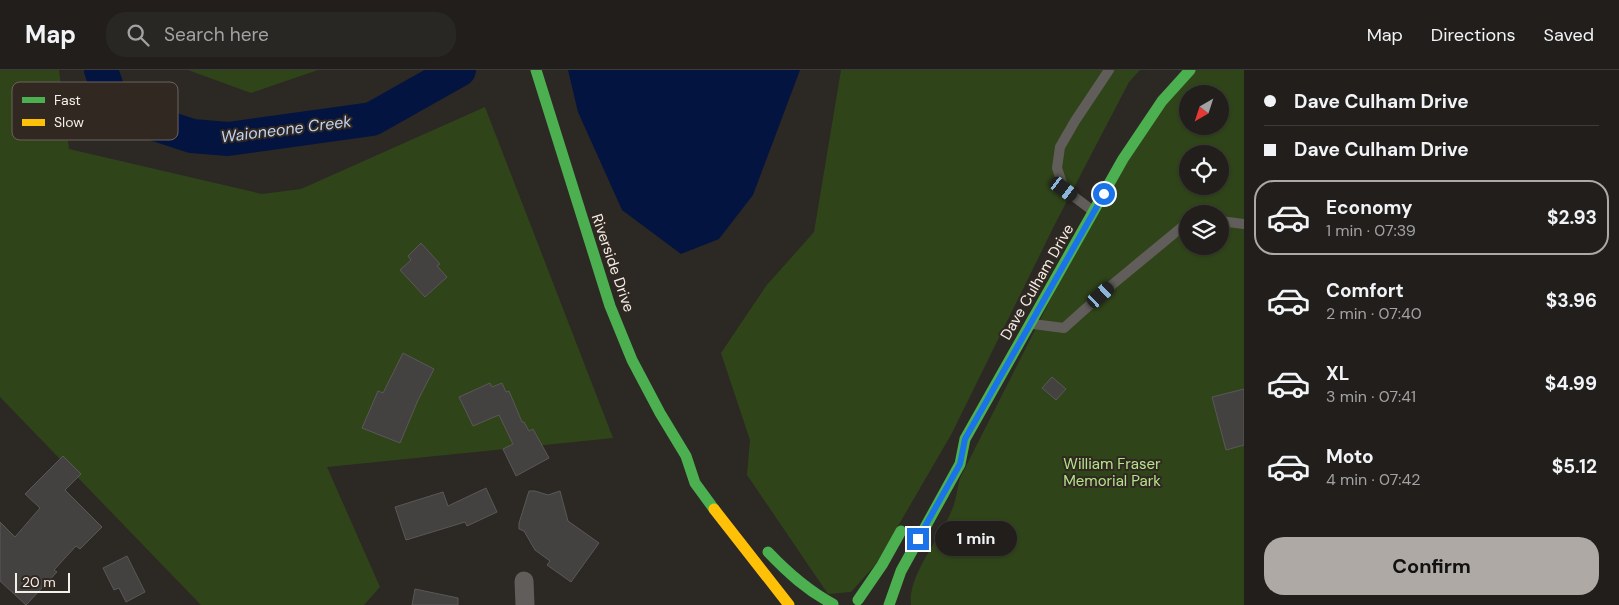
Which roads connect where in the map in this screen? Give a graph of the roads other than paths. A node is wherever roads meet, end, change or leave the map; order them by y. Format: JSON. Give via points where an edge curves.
{"nodes":[{"id":1,"x":536,"y":70,"type":"edge"},
{"id":2,"x":1110,"y":70,"type":"edge"},
{"id":3,"x":1190,"y":70,"type":"edge"},
{"id":4,"x":1094,"y":212,"type":"junction"},
{"id":5,"x":1229,"y":222,"type":"edge"},
{"id":6,"x":1244,"y":224,"type":"edge"},
{"id":7,"x":1179,"y":229,"type":"edge"},
{"id":8,"x":1030,"y":324,"type":"junction"},
{"id":9,"x":965,"y":439,"type":"junction"},
{"id":10,"x":952,"y":450,"type":"dead end"},
{"id":11,"x":686,"y":456,"type":"junction"},
{"id":12,"x":701,"y":468,"type":"dead end"},
{"id":13,"x":906,"y":522,"type":"dead end"},
{"id":14,"x":761,"y":544,"type":"dead end"},
{"id":15,"x":524,"y":581,"type":"dead end"},
{"id":16,"x":833,"y":604,"type":"edge"},
{"id":17,"x":525,"y":605,"type":"edge"},
{"id":18,"x":789,"y":605,"type":"edge"},
{"id":19,"x":890,"y":605,"type":"edge"}],
"edges":[{"from":1,"to":11,"type":"main road","name":"Riverside Drive","via":[[610,306],[632,360]]},
{"from":2,"to":4,"type":"lane","via":[[1060,147],[1057,168],[1064,189]]},
{"from":3,"to":4,"type":"main road","name":"Dave Culham Drive","via":[[1149,117]]},
{"from":4,"to":8,"type":"main road","name":"Dave Culham Drive"},
{"from":5,"to":6,"type":"lane"},
{"from":7,"to":8,"type":"lane","via":[[1064,328]]},
{"from":8,"to":9,"type":"main road","name":"Dave Culham Drive"},
{"from":9,"to":10,"type":"main road","name":"Dave Culham Drive"},
{"from":9,"to":19,"type":"main road","name":"Dave Culham Drive","via":[[960,464],[900,571]]},
{"from":11,"to":12,"type":"main road","name":"Riverside Drive"},
{"from":11,"to":18,"type":"main road","name":"Riverside Drive","via":[[695,483]]},
{"from":13,"to":16,"type":"main road","via":[[863,601],[851,599]]},
{"from":14,"to":16,"type":"main road","via":[[803,587]]},
{"from":15,"to":17,"type":"street"}]}
